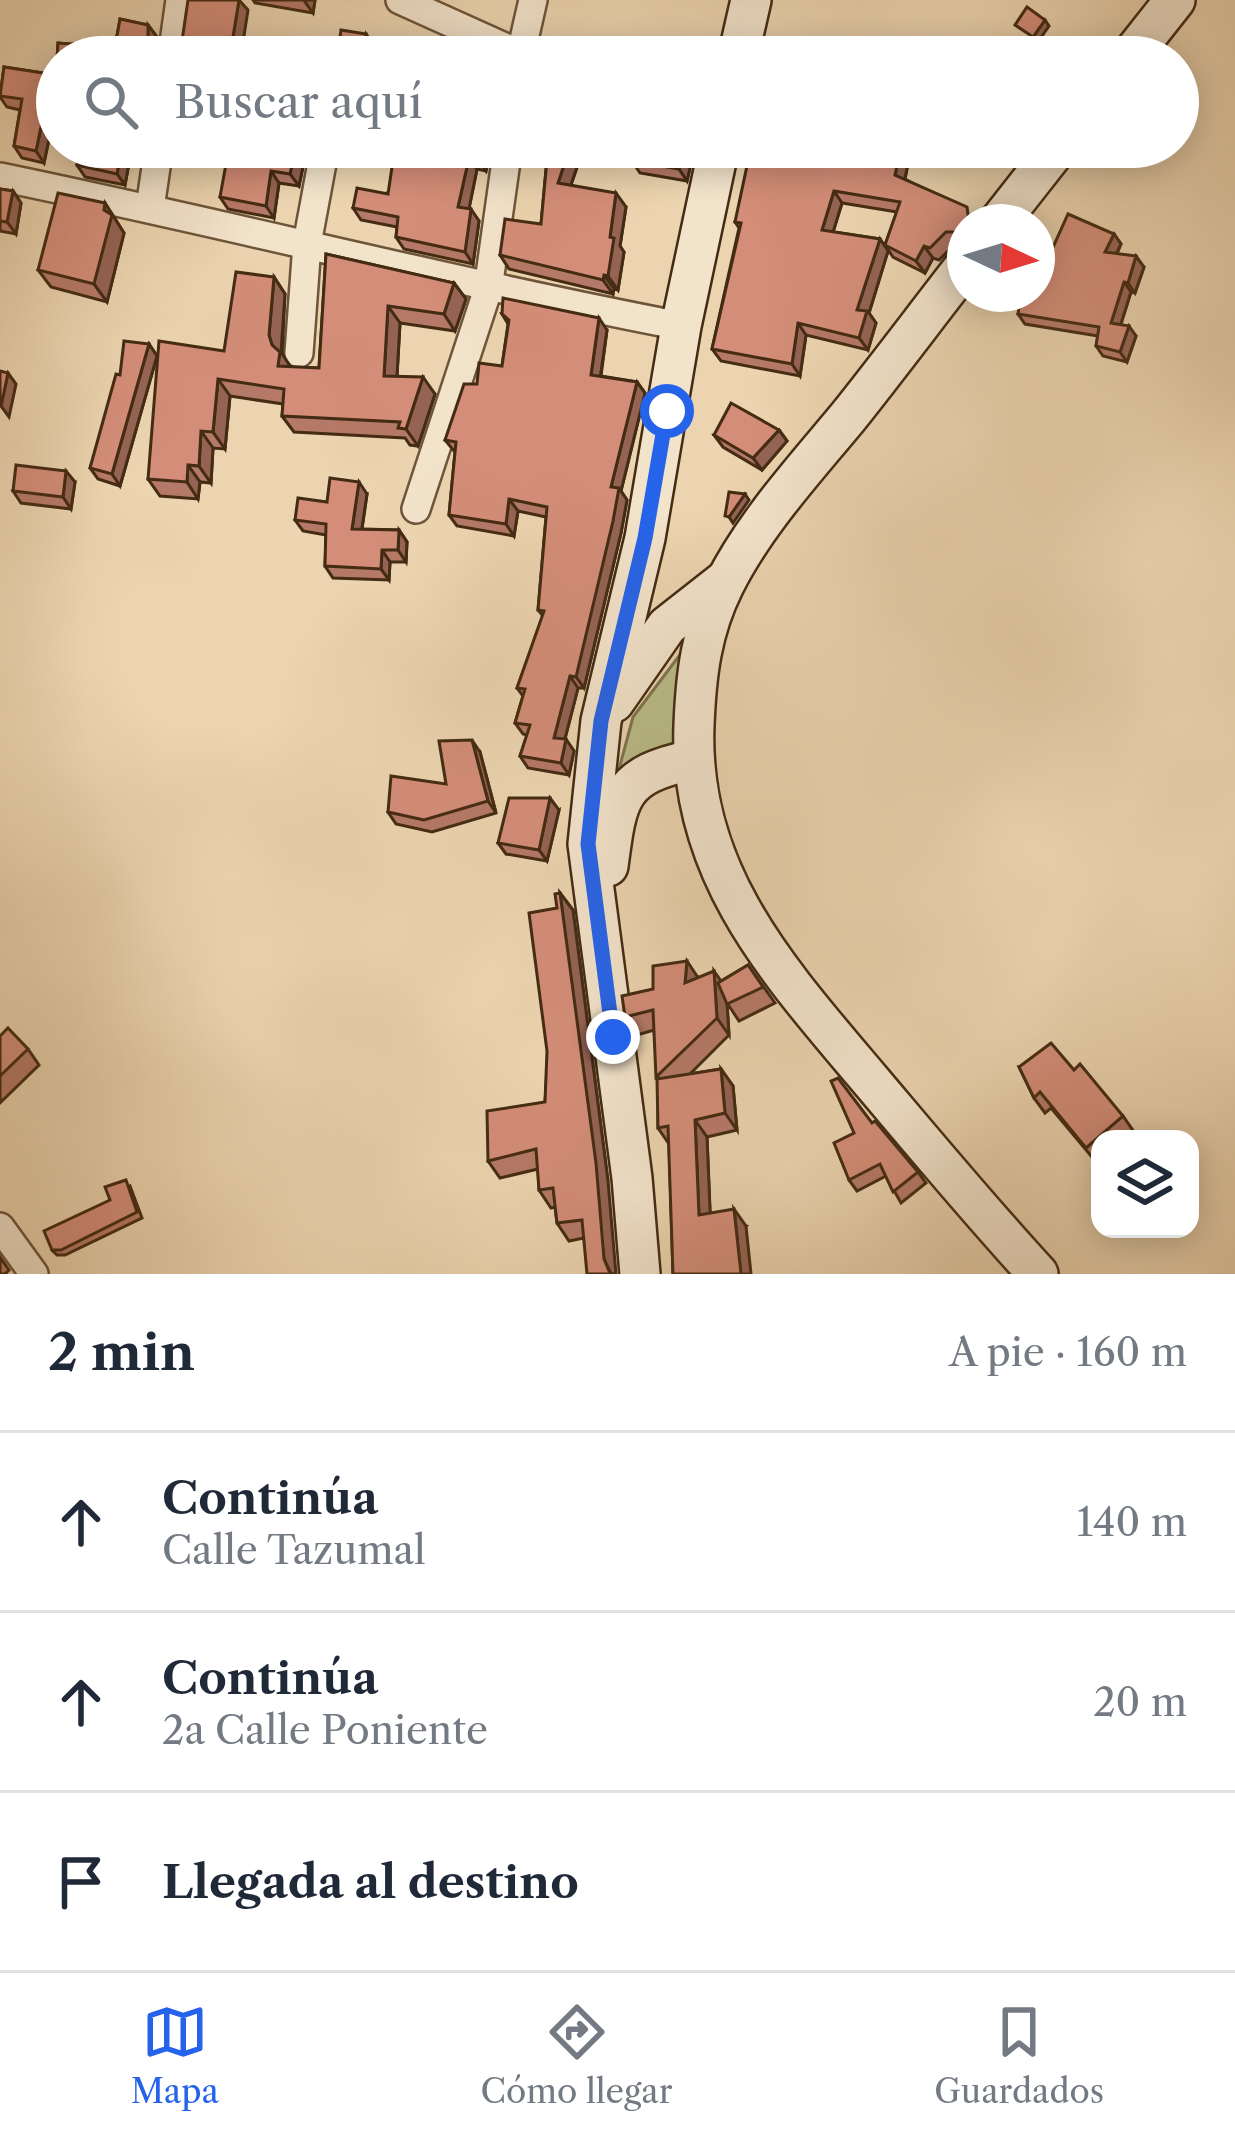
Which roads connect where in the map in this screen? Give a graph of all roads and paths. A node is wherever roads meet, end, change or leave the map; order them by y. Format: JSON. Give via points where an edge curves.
{"nodes":[{"id":1,"x":180,"y":0,"type":"edge"},
{"id":2,"x":400,"y":0,"type":"edge"},
{"id":3,"x":533,"y":0,"type":"edge"},
{"id":4,"x":752,"y":0,"type":"edge"},
{"id":5,"x":1175,"y":0,"type":"edge"},
{"id":6,"x":175,"y":36,"type":"edge"},
{"id":7,"x":477,"y":36,"type":"edge"},
{"id":8,"x":525,"y":36,"type":"edge"},
{"id":9,"x":743,"y":36,"type":"edge"},
{"id":10,"x":1147,"y":36,"type":"edge"},
{"id":11,"x":156,"y":168,"type":"edge"},
{"id":12,"x":321,"y":168,"type":"edge"},
{"id":13,"x":505,"y":168,"type":"edge"},
{"id":14,"x":714,"y":168,"type":"edge"},
{"id":15,"x":1041,"y":168,"type":"edge"},
{"id":16,"x":0,"y":177,"type":"edge"},
{"id":17,"x":1013,"y":204,"type":"edge"},
{"id":18,"x":150,"y":208,"type":"junction"},
{"id":19,"x":307,"y":244,"type":"junction"},
{"id":20,"x":488,"y":289,"type":"junction"},
{"id":21,"x":947,"y":289,"type":"edge"},
{"id":22,"x":681,"y":326,"type":"junction"},
{"id":23,"x":299,"y":353,"type":"dead end"},
{"id":24,"x":416,"y":509,"type":"dead end"},
{"id":25,"x":727,"y":579,"type":"junction"},
{"id":26,"x":601,"y":721,"type":"junction"},
{"id":27,"x":692,"y":760,"type":"junction"},
{"id":28,"x":600,"y":943,"type":"junction"},
{"id":29,"x":0,"y":1227,"type":"edge"},
{"id":30,"x":34,"y":1274,"type":"edge"},
{"id":31,"x":640,"y":1274,"type":"edge"},
{"id":32,"x":1038,"y":1274,"type":"edge"}],
"edges":[{"from":1,"to":6,"type":"street"},
{"from":2,"to":7,"type":"street"},
{"from":3,"to":8,"type":"street"},
{"from":4,"to":9,"type":"main road"},
{"from":5,"to":10,"type":"main road"},
{"from":11,"to":18,"type":"street"},
{"from":12,"to":19,"type":"street"},
{"from":13,"to":20,"type":"street"},
{"from":14,"to":22,"type":"main road"},
{"from":15,"to":17,"type":"main road"},
{"from":16,"to":18,"type":"street"},
{"from":18,"to":19,"type":"street"},
{"from":19,"to":20,"type":"street"},
{"from":19,"to":23,"type":"street"},
{"from":20,"to":22,"type":"street"},
{"from":20,"to":24,"type":"street"},
{"from":21,"to":25,"type":"main road"},
{"from":22,"to":26,"type":"main road","via":[[645,538]]},
{"from":25,"to":26,"type":"main road","via":[[667,626]]},
{"from":25,"to":27,"type":"main road","via":[[703,635]]},
{"from":26,"to":28,"type":"main road","via":[[588,844]]},
{"from":27,"to":28,"type":"main road","via":[[652,769],[623,797]]},
{"from":27,"to":32,"type":"main road","via":[[709,843],[756,935]]},
{"from":28,"to":31,"type":"main road"},
{"from":29,"to":30,"type":"street"}]}
